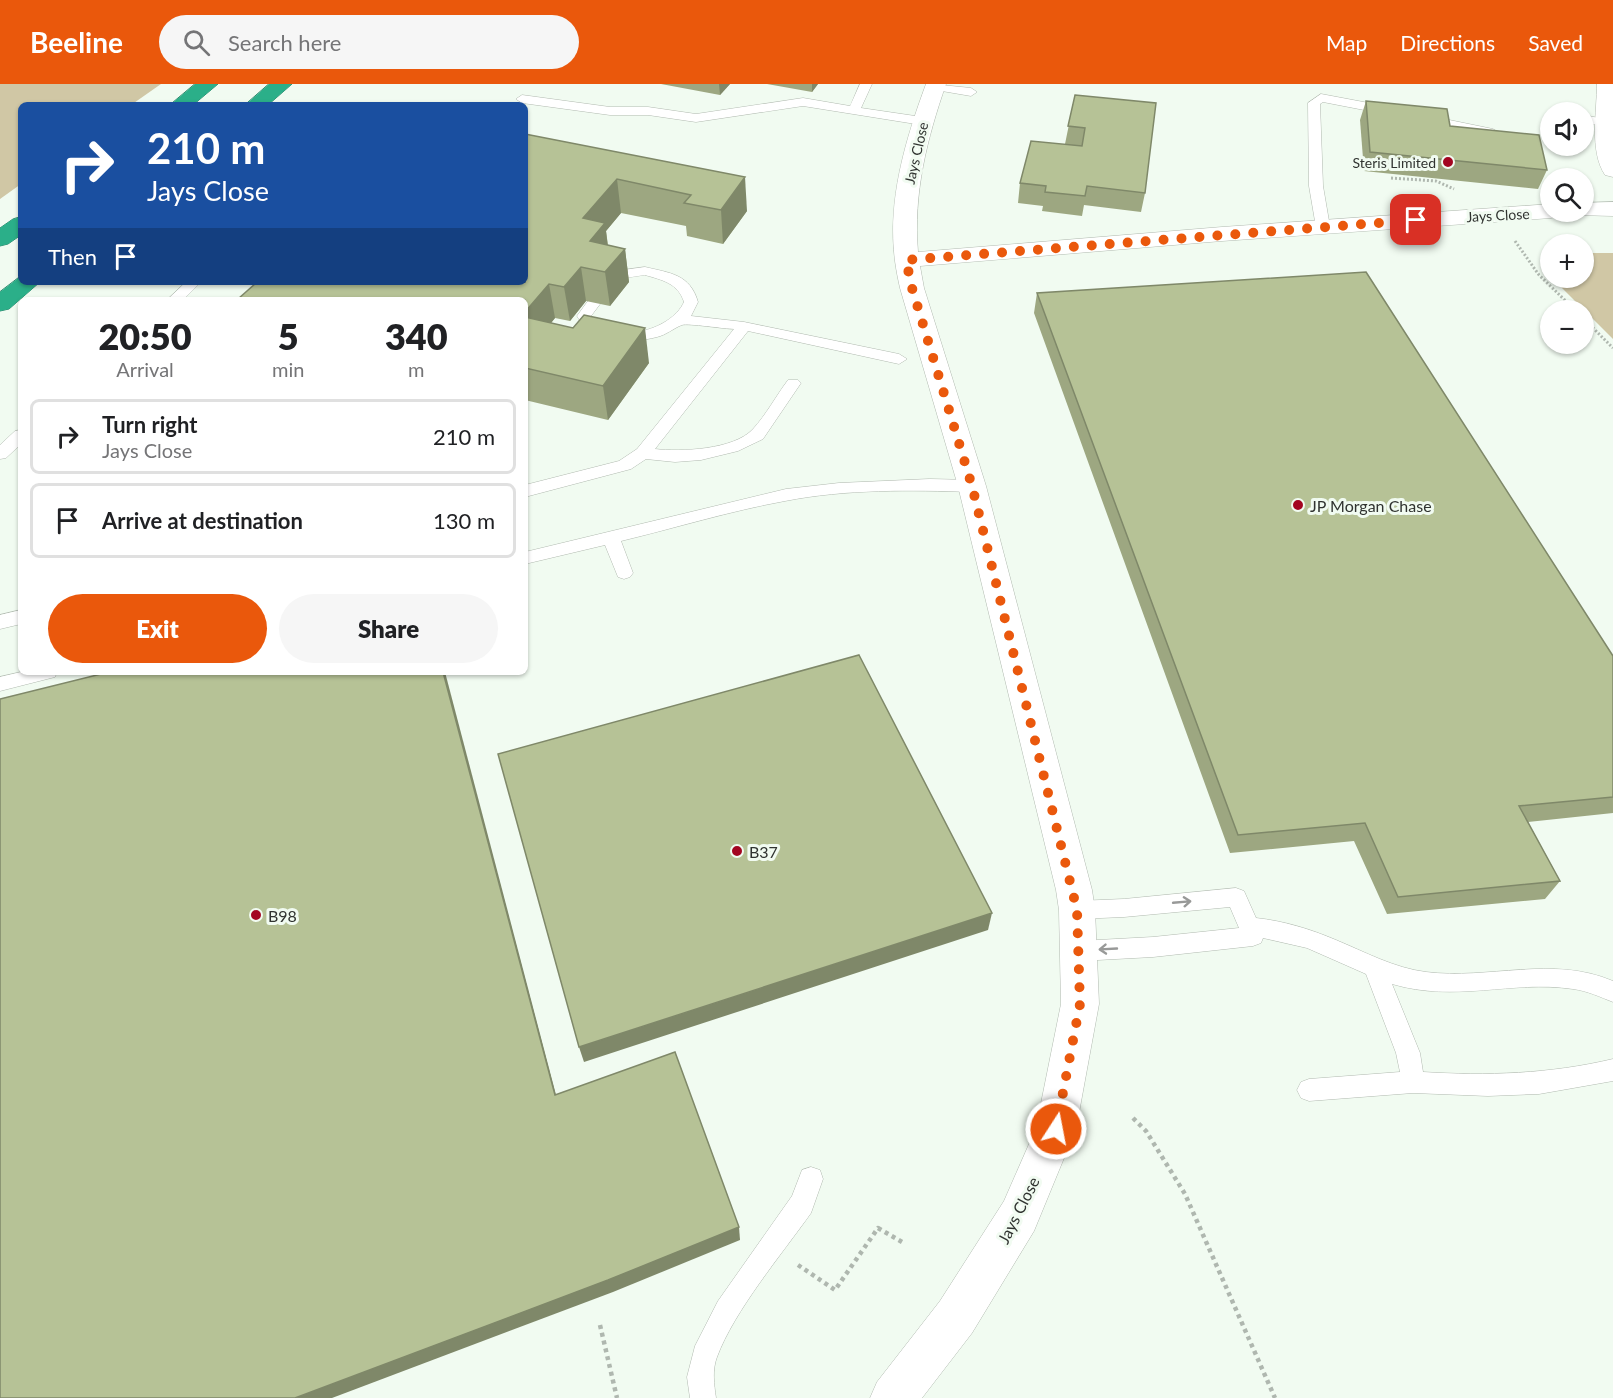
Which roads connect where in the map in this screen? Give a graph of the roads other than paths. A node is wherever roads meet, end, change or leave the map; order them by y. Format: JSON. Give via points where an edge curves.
{"nodes":[{"id":1,"x":208,"y":84,"type":"edge"},
{"id":2,"x":282,"y":84,"type":"edge"},
{"id":3,"x":537,"y":84,"type":"edge"},
{"id":4,"x":866,"y":84,"type":"edge"},
{"id":5,"x":936,"y":85,"type":"edge"},
{"id":6,"x":971,"y":92,"type":"dead end"},
{"id":7,"x":1610,"y":93,"type":"edge"},
{"id":8,"x":184,"y":102,"type":"edge"},
{"id":9,"x":259,"y":102,"type":"edge"},
{"id":10,"x":854,"y":110,"type":"junction"},
{"id":11,"x":922,"y":121,"type":"junction"},
{"id":12,"x":1594,"y":121,"type":"edge"},
{"id":13,"x":1609,"y":124,"type":"junction"},
{"id":14,"x":1509,"y":137,"type":"edge"},
{"id":15,"x":1613,"y":170,"type":"edge"},
{"id":16,"x":1594,"y":210,"type":"edge"},
{"id":17,"x":1613,"y":210,"type":"edge"},
{"id":18,"x":1540,"y":212,"type":"edge"},
{"id":19,"x":18,"y":226,"type":"edge"},
{"id":20,"x":1323,"y":227,"type":"junction"},
{"id":21,"x":0,"y":239,"type":"edge"},
{"id":22,"x":906,"y":260,"type":"junction"},
{"id":23,"x":24,"y":285,"type":"edge"},
{"id":24,"x":191,"y":285,"type":"edge"},
{"id":25,"x":177,"y":297,"type":"edge"},
{"id":26,"x":0,"y":304,"type":"edge"},
{"id":27,"x":683,"y":320,"type":"junction"},
{"id":28,"x":744,"y":326,"type":"junction"},
{"id":29,"x":899,"y":358,"type":"dead end"},
{"id":30,"x":793,"y":383,"type":"dead end"},
{"id":31,"x":18,"y":438,"type":"edge"},
{"id":32,"x":643,"y":453,"type":"junction"},
{"id":33,"x":0,"y":454,"type":"edge"},
{"id":34,"x":972,"y":486,"type":"junction"},
{"id":35,"x":528,"y":489,"type":"edge"},
{"id":36,"x":611,"y":537,"type":"junction"},
{"id":37,"x":528,"y":557,"type":"edge"},
{"id":38,"x":624,"y":573,"type":"dead end"},
{"id":39,"x":18,"y":618,"type":"edge"},
{"id":40,"x":0,"y":622,"type":"edge"},
{"id":41,"x":36,"y":675,"type":"edge"},
{"id":42,"x":0,"y":684,"type":"edge"},
{"id":43,"x":1077,"y":910,"type":"junction"},
{"id":44,"x":1249,"y":927,"type":"junction"},
{"id":45,"x":1079,"y":951,"type":"junction"},
{"id":46,"x":1375,"y":968,"type":"junction"},
{"id":47,"x":1613,"y":992,"type":"edge"},
{"id":48,"x":1613,"y":1070,"type":"edge"},
{"id":49,"x":1413,"y":1082,"type":"junction"},
{"id":50,"x":1309,"y":1090,"type":"dead end"},
{"id":51,"x":811,"y":1179,"type":"dead end"},
{"id":52,"x":903,"y":1395,"type":"edge"},
{"id":53,"x":703,"y":1398,"type":"edge"}],
"edges":[{"from":1,"to":8,"type":"highway"},
{"from":2,"to":9,"type":"highway"},
{"from":3,"to":10,"type":"lane","via":[[522,99],[696,118],[803,102]]},
{"from":4,"to":10,"type":"lane"},
{"from":5,"to":6,"type":"lane"},
{"from":5,"to":11,"type":"street","name":"Jays Close"},
{"from":7,"to":13,"type":"street"},
{"from":10,"to":11,"type":"lane"},
{"from":11,"to":22,"type":"street","name":"Jays Close","via":[[909,169],[904,222]]},
{"from":12,"to":13,"type":"lane"},
{"from":13,"to":15,"type":"street","via":[[1607,146]]},
{"from":14,"to":20,"type":"lane","via":[[1321,98],[1314,103],[1316,186]]},
{"from":16,"to":17,"type":"street"},
{"from":18,"to":20,"type":"street","name":"Jays Close"},
{"from":19,"to":21,"type":"highway"},
{"from":20,"to":22,"type":"street","name":"Jays Close"},
{"from":22,"to":34,"type":"street","name":"Jays Close"},
{"from":23,"to":26,"type":"highway"},
{"from":24,"to":25,"type":"lane"},
{"from":27,"to":27,"type":"lane","via":[[654,334],[626,336],[600,331],[588,324],[584,316],[614,275],[645,271],[677,279],[687,288],[692,298]]},
{"from":27,"to":28,"type":"lane"},
{"from":28,"to":29,"type":"lane"},
{"from":28,"to":32,"type":"lane"},
{"from":30,"to":32,"type":"lane","via":[[757,435],[732,447],[675,457]]},
{"from":31,"to":33,"type":"lane"},
{"from":32,"to":35,"type":"lane","via":[[625,465]]},
{"from":34,"to":36,"type":"lane","via":[[840,489],[786,495]]},
{"from":34,"to":43,"type":"street","name":"Jays Close"},
{"from":36,"to":37,"type":"lane"},
{"from":36,"to":38,"type":"lane"},
{"from":39,"to":40,"type":"lane"},
{"from":41,"to":42,"type":"lane"},
{"from":43,"to":44,"type":"lane","one_way":true,"via":[[1236,897]]},
{"from":43,"to":45,"type":"street","name":"Jays Close"},
{"from":44,"to":45,"type":"lane","one_way":true,"via":[[1253,936]]},
{"from":44,"to":46,"type":"lane","via":[[1296,934]]},
{"from":45,"to":52,"type":"street","name":"Jays Close","via":[[1080,1004],[1056,1129],[1019,1216]]},
{"from":46,"to":47,"type":"lane","via":[[1428,982],[1461,984],[1550,978],[1581,980]]},
{"from":46,"to":49,"type":"lane","via":[[1408,1053]]},
{"from":48,"to":49,"type":"lane","via":[[1521,1084]]},
{"from":49,"to":50,"type":"lane"},
{"from":51,"to":53,"type":"lane","via":[[802,1204],[727,1310],[704,1354],[700,1377]]}]}
